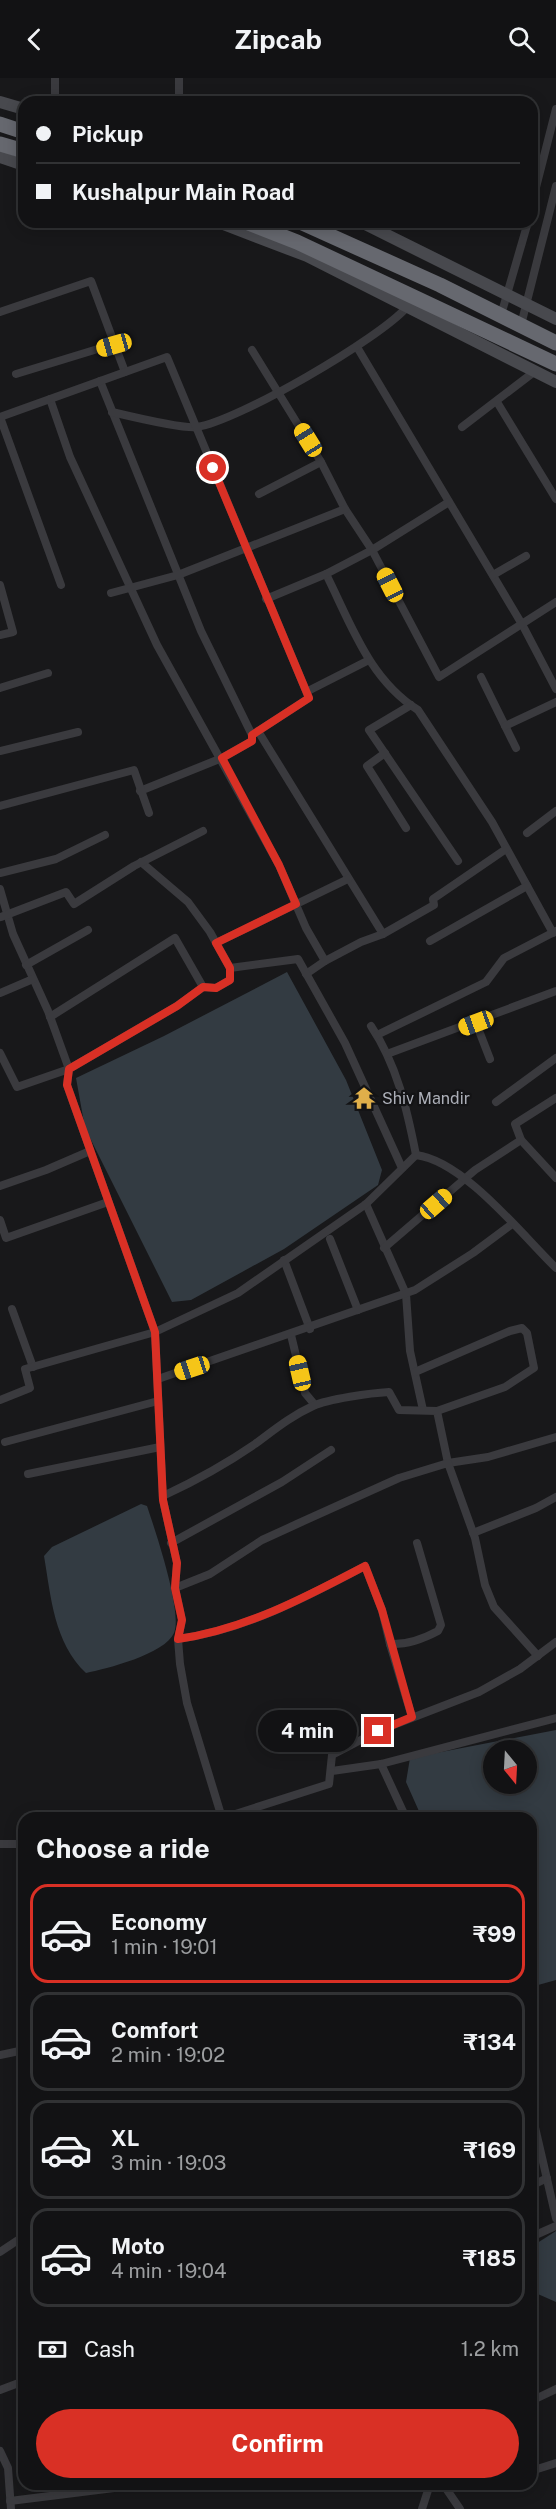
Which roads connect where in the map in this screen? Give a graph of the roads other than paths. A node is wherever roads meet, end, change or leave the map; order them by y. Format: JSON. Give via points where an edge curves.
{"nodes":[{"id":1,"x":55,"y":78,"type":"edge"},
{"id":2,"x":179,"y":78,"type":"edge"},
{"id":3,"x":55,"y":96,"type":"edge"},
{"id":4,"x":179,"y":96,"type":"edge"},
{"id":5,"x":0,"y":102,"type":"edge"},
{"id":6,"x":18,"y":107,"type":"edge"},
{"id":7,"x":556,"y":109,"type":"edge"},
{"id":8,"x":0,"y":124,"type":"edge"},
{"id":9,"x":18,"y":130,"type":"edge"},
{"id":10,"x":0,"y":144,"type":"edge"},
{"id":11,"x":18,"y":149,"type":"edge"},
{"id":12,"x":0,"y":157,"type":"edge"},
{"id":13,"x":18,"y":163,"type":"edge"},
{"id":14,"x":538,"y":180,"type":"edge"},
{"id":15,"x":556,"y":186,"type":"edge"},
{"id":16,"x":234,"y":228,"type":"edge"},
{"id":17,"x":261,"y":228,"type":"edge"},
{"id":18,"x":313,"y":228,"type":"edge"},
{"id":19,"x":373,"y":228,"type":"edge"},
{"id":20,"x":526,"y":228,"type":"edge"},
{"id":21,"x":507,"y":296,"type":"junction"},
{"id":22,"x":526,"y":304,"type":"junction"},
{"id":23,"x":406,"y":307,"type":"junction"},
{"id":24,"x":0,"y":312,"type":"edge"},
{"id":25,"x":501,"y":315,"type":"junction"},
{"id":26,"x":556,"y":319,"type":"edge"},
{"id":27,"x":521,"y":325,"type":"junction"},
{"id":28,"x":556,"y":343,"type":"edge"},
{"id":29,"x":114,"y":345,"type":"junction"},
{"id":30,"x":357,"y":346,"type":"junction"},
{"id":31,"x":252,"y":350,"type":"dead end"},
{"id":32,"x":556,"y":364,"type":"edge"},
{"id":33,"x":125,"y":372,"type":"junction"},
{"id":34,"x":534,"y":372,"type":"junction"},
{"id":35,"x":16,"y":374,"type":"dead end"},
{"id":36,"x":100,"y":381,"type":"junction"},
{"id":37,"x":556,"y":382,"type":"edge"},
{"id":38,"x":278,"y":391,"type":"junction"},
{"id":39,"x":50,"y":399,"type":"junction"},
{"id":40,"x":497,"y":402,"type":"junction"},
{"id":41,"x":112,"y":412,"type":"junction"},
{"id":42,"x":197,"y":427,"type":"junction"},
{"id":43,"x":462,"y":427,"type":"dead end"},
{"id":44,"x":321,"y":462,"type":"junction"},
{"id":45,"x":260,"y":494,"type":"dead end"},
{"id":46,"x":556,"y":499,"type":"edge"},
{"id":47,"x":448,"y":502,"type":"junction"},
{"id":48,"x":345,"y":509,"type":"junction"},
{"id":49,"x":245,"y":547,"type":"junction"},
{"id":50,"x":372,"y":550,"type":"junction"},
{"id":51,"x":526,"y":556,"type":"dead end"},
{"id":52,"x":326,"y":574,"type":"junction"},
{"id":53,"x":178,"y":575,"type":"junction"},
{"id":54,"x":493,"y":575,"type":"junction"},
{"id":55,"x":0,"y":585,"type":"edge"},
{"id":56,"x":61,"y":585,"type":"dead end"},
{"id":57,"x":130,"y":588,"type":"junction"},
{"id":58,"x":111,"y":593,"type":"dead end"},
{"id":59,"x":266,"y":599,"type":"junction"},
{"id":60,"x":556,"y":602,"type":"edge"},
{"id":61,"x":524,"y":626,"type":"junction"},
{"id":62,"x":0,"y":635,"type":"edge"},
{"id":63,"x":369,"y":660,"type":"junction"},
{"id":64,"x":48,"y":673,"type":"dead end"},
{"id":65,"x":482,"y":676,"type":"dead end"},
{"id":66,"x":0,"y":688,"type":"edge"},
{"id":67,"x":556,"y":689,"type":"edge"},
{"id":68,"x":308,"y":691,"type":"junction"},
{"id":69,"x":556,"y":702,"type":"edge"},
{"id":70,"x":411,"y":705,"type":"junction"},
{"id":71,"x":505,"y":726,"type":"junction"},
{"id":72,"x":78,"y":732,"type":"dead end"},
{"id":73,"x":255,"y":733,"type":"junction"},
{"id":74,"x":516,"y":748,"type":"dead end"},
{"id":75,"x":0,"y":751,"type":"edge"},
{"id":76,"x":385,"y":753,"type":"junction"},
{"id":77,"x":222,"y":758,"type":"junction"},
{"id":78,"x":140,"y":791,"type":"junction"},
{"id":79,"x":0,"y":806,"type":"edge"},
{"id":80,"x":556,"y":811,"type":"edge"},
{"id":81,"x":149,"y":813,"type":"dead end"},
{"id":82,"x":406,"y":828,"type":"dead end"},
{"id":83,"x":204,"y":831,"type":"dead end"},
{"id":84,"x":527,"y":833,"type":"dead end"},
{"id":85,"x":105,"y":835,"type":"dead end"},
{"id":86,"x":506,"y":849,"type":"junction"},
{"id":87,"x":458,"y":861,"type":"dead end"},
{"id":88,"x":141,"y":862,"type":"junction"},
{"id":89,"x":0,"y":873,"type":"edge"},
{"id":90,"x":348,"y":879,"type":"junction"},
{"id":91,"x":527,"y":886,"type":"junction"},
{"id":92,"x":0,"y":889,"type":"edge"},
{"id":93,"x":296,"y":904,"type":"junction"},
{"id":94,"x":3,"y":916,"type":"edge"},
{"id":95,"x":88,"y":930,"type":"dead end"},
{"id":96,"x":555,"y":932,"type":"edge"},
{"id":97,"x":383,"y":934,"type":"junction"},
{"id":98,"x":430,"y":941,"type":"dead end"},
{"id":99,"x":216,"y":943,"type":"junction"},
{"id":100,"x":325,"y":961,"type":"junction"},
{"id":101,"x":26,"y":965,"type":"junction"},
{"id":102,"x":230,"y":968,"type":"junction"},
{"id":103,"x":306,"y":974,"type":"junction"},
{"id":104,"x":33,"y":979,"type":"junction"},
{"id":105,"x":203,"y":987,"type":"junction"},
{"id":106,"x":556,"y":991,"type":"edge"},
{"id":107,"x":0,"y":993,"type":"edge"},
{"id":108,"x":50,"y":1017,"type":"junction"},
{"id":109,"x":476,"y":1023,"type":"junction"},
{"id":110,"x":371,"y":1026,"type":"dead end"},
{"id":111,"x":377,"y":1035,"type":"junction"},
{"id":112,"x":0,"y":1053,"type":"edge"},
{"id":113,"x":387,"y":1054,"type":"junction"},
{"id":114,"x":556,"y":1058,"type":"edge"},
{"id":115,"x":490,"y":1059,"type":"dead end"},
{"id":116,"x":69,"y":1069,"type":"junction"},
{"id":117,"x":556,"y":1098,"type":"edge"},
{"id":118,"x":496,"y":1102,"type":"dead end"},
{"id":119,"x":521,"y":1140,"type":"junction"},
{"id":120,"x":90,"y":1150,"type":"junction"},
{"id":121,"x":416,"y":1155,"type":"junction"},
{"id":122,"x":402,"y":1168,"type":"junction"},
{"id":123,"x":466,"y":1178,"type":"junction"},
{"id":124,"x":556,"y":1178,"type":"edge"},
{"id":125,"x":0,"y":1186,"type":"edge"},
{"id":126,"x":108,"y":1202,"type":"junction"},
{"id":127,"x":366,"y":1204,"type":"junction"},
{"id":128,"x":0,"y":1220,"type":"edge"},
{"id":129,"x":512,"y":1224,"type":"junction"},
{"id":130,"x":330,"y":1239,"type":"dead end"},
{"id":131,"x":384,"y":1248,"type":"junction"},
{"id":132,"x":284,"y":1260,"type":"junction"},
{"id":133,"x":556,"y":1268,"type":"edge"},
{"id":134,"x":406,"y":1293,"type":"junction"},
{"id":135,"x":12,"y":1309,"type":"dead end"},
{"id":136,"x":358,"y":1310,"type":"junction"},
{"id":137,"x":309,"y":1329,"type":"junction"},
{"id":138,"x":155,"y":1332,"type":"junction"},
{"id":139,"x":291,"y":1335,"type":"junction"},
{"id":140,"x":33,"y":1366,"type":"junction"},
{"id":141,"x":415,"y":1372,"type":"junction"},
{"id":142,"x":158,"y":1379,"type":"junction"},
{"id":143,"x":0,"y":1400,"type":"edge"},
{"id":144,"x":158,"y":1401,"type":"junction"},
{"id":145,"x":315,"y":1405,"type":"junction"},
{"id":146,"x":423,"y":1410,"type":"junction"},
{"id":147,"x":436,"y":1411,"type":"junction"},
{"id":148,"x":556,"y":1437,"type":"edge"},
{"id":149,"x":6,"y":1442,"type":"dead end"},
{"id":150,"x":160,"y":1447,"type":"junction"},
{"id":151,"x":331,"y":1450,"type":"dead end"},
{"id":152,"x":448,"y":1463,"type":"junction"},
{"id":153,"x":28,"y":1474,"type":"dead end"},
{"id":154,"x":163,"y":1496,"type":"junction"},
{"id":155,"x":556,"y":1497,"type":"edge"},
{"id":156,"x":473,"y":1533,"type":"junction"},
{"id":157,"x":171,"y":1543,"type":"junction"},
{"id":158,"x":417,"y":1543,"type":"dead end"},
{"id":159,"x":175,"y":1588,"type":"junction"},
{"id":160,"x":178,"y":1639,"type":"junction"},
{"id":161,"x":556,"y":1642,"type":"edge"},
{"id":162,"x":390,"y":1644,"type":"junction"},
{"id":163,"x":538,"y":1656,"type":"junction"},
{"id":164,"x":412,"y":1717,"type":"junction"},
{"id":165,"x":556,"y":1718,"type":"edge"},
{"id":166,"x":381,"y":1764,"type":"junction"},
{"id":167,"x":332,"y":1772,"type":"junction"},
{"id":168,"x":221,"y":1812,"type":"edge"},
{"id":169,"x":242,"y":1812,"type":"edge"},
{"id":170,"x":403,"y":1812,"type":"edge"},
{"id":171,"x":0,"y":1844,"type":"edge"},
{"id":172,"x":18,"y":1844,"type":"edge"},
{"id":173,"x":18,"y":2051,"type":"edge"},
{"id":174,"x":0,"y":2055,"type":"edge"},
{"id":175,"x":537,"y":2150,"type":"edge"},
{"id":176,"x":547,"y":2178,"type":"junction"},
{"id":177,"x":537,"y":2183,"type":"edge"},
{"id":178,"x":556,"y":2218,"type":"edge"},
{"id":179,"x":556,"y":2226,"type":"edge"},
{"id":180,"x":537,"y":2234,"type":"edge"},
{"id":181,"x":18,"y":2240,"type":"edge"},
{"id":182,"x":0,"y":2252,"type":"edge"},
{"id":183,"x":18,"y":2383,"type":"edge"},
{"id":184,"x":556,"y":2389,"type":"edge"},
{"id":185,"x":0,"y":2390,"type":"edge"},
{"id":186,"x":537,"y":2398,"type":"edge"},
{"id":187,"x":0,"y":2451,"type":"edge"},
{"id":188,"x":556,"y":2463,"type":"edge"},
{"id":189,"x":537,"y":2469,"type":"edge"},
{"id":190,"x":107,"y":2490,"type":"edge"},
{"id":191,"x":428,"y":2490,"type":"edge"},
{"id":192,"x":446,"y":2490,"type":"edge"},
{"id":193,"x":10,"y":2505,"type":"edge"},
{"id":194,"x":422,"y":2509,"type":"edge"},
{"id":195,"x":460,"y":2509,"type":"edge"}],
"edges":[{"from":1,"to":3,"type":"street"},
{"from":2,"to":4,"type":"street"},
{"from":5,"to":6,"type":"street"},
{"from":7,"to":14,"type":"street"},
{"from":8,"to":9,"type":"highway"},
{"from":10,"to":11,"type":"highway"},
{"from":12,"to":13,"type":"street"},
{"from":15,"to":22,"type":"street"},
{"from":16,"to":23,"type":"street","via":[[307,256]]},
{"from":17,"to":32,"type":"highway"},
{"from":18,"to":25,"type":"highway"},
{"from":19,"to":21,"type":"street"},
{"from":20,"to":21,"type":"street"},
{"from":21,"to":22,"type":"street"},
{"from":21,"to":25,"type":"street"},
{"from":22,"to":26,"type":"street"},
{"from":22,"to":27,"type":"street"},
{"from":23,"to":30,"type":"street"},
{"from":23,"to":34,"type":"street"},
{"from":24,"to":29,"type":"street","via":[[88,280],[96,289]]},
{"from":25,"to":27,"type":"highway"},
{"from":27,"to":28,"type":"highway"},
{"from":29,"to":33,"type":"street"},
{"from":29,"to":35,"type":"street"},
{"from":30,"to":38,"type":"street"},
{"from":30,"to":47,"type":"street"},
{"from":31,"to":38,"type":"street"},
{"from":33,"to":36,"type":"street"},
{"from":33,"to":42,"type":"street","via":[[166,357]]},
{"from":34,"to":37,"type":"street"},
{"from":34,"to":40,"type":"street"},
{"from":36,"to":39,"type":"street"},
{"from":36,"to":41,"type":"street"},
{"from":38,"to":42,"type":"street"},
{"from":38,"to":44,"type":"street"},
{"from":39,"to":56,"type":"street","via":[[0,417]]},
{"from":39,"to":57,"type":"street","via":[[70,457]]},
{"from":40,"to":43,"type":"street"},
{"from":40,"to":46,"type":"street"},
{"from":41,"to":42,"type":"street"},
{"from":41,"to":53,"type":"street"},
{"from":42,"to":49,"type":"street"},
{"from":44,"to":45,"type":"street"},
{"from":44,"to":48,"type":"street"},
{"from":47,"to":50,"type":"street"},
{"from":47,"to":54,"type":"street"},
{"from":48,"to":49,"type":"street"},
{"from":48,"to":50,"type":"street"},
{"from":49,"to":53,"type":"street"},
{"from":49,"to":59,"type":"street"},
{"from":50,"to":52,"type":"street"},
{"from":50,"to":61,"type":"street","via":[[440,677]]},
{"from":51,"to":54,"type":"street"},
{"from":52,"to":59,"type":"street"},
{"from":52,"to":63,"type":"street"},
{"from":53,"to":57,"type":"street"},
{"from":53,"to":73,"type":"street","via":[[201,631]]},
{"from":54,"to":61,"type":"street"},
{"from":55,"to":62,"type":"street","via":[[13,632]]},
{"from":57,"to":58,"type":"street"},
{"from":57,"to":77,"type":"street","via":[[156,645]]},
{"from":59,"to":68,"type":"street"},
{"from":60,"to":61,"type":"street"},
{"from":61,"to":67,"type":"street"},
{"from":63,"to":68,"type":"street"},
{"from":63,"to":70,"type":"street","via":[[379,676]]},
{"from":64,"to":66,"type":"street"},
{"from":65,"to":71,"type":"street"},
{"from":68,"to":73,"type":"street","via":[[309,698]]},
{"from":69,"to":71,"type":"street"},
{"from":70,"to":76,"type":"street","via":[[369,730]]},
{"from":70,"to":86,"type":"street","via":[[452,759]]},
{"from":71,"to":74,"type":"street"},
{"from":72,"to":75,"type":"street"},
{"from":73,"to":77,"type":"street","via":[[252,741]]},
{"from":73,"to":90,"type":"street"},
{"from":76,"to":82,"type":"street","via":[[367,766]]},
{"from":76,"to":87,"type":"street"},
{"from":77,"to":78,"type":"street"},
{"from":77,"to":93,"type":"street"},
{"from":78,"to":79,"type":"street","via":[[134,770]]},
{"from":78,"to":81,"type":"street"},
{"from":80,"to":84,"type":"street"},
{"from":83,"to":88,"type":"street"},
{"from":85,"to":89,"type":"street","via":[[56,859]]},
{"from":86,"to":91,"type":"street"},
{"from":86,"to":97,"type":"street","via":[[433,898],[434,906]]},
{"from":88,"to":94,"type":"street","via":[[74,904],[66,892]]},
{"from":88,"to":99,"type":"street","via":[[188,902]]},
{"from":90,"to":93,"type":"street"},
{"from":90,"to":97,"type":"street"},
{"from":91,"to":96,"type":"street"},
{"from":91,"to":98,"type":"street"},
{"from":92,"to":94,"type":"street"},
{"from":93,"to":99,"type":"street"},
{"from":93,"to":100,"type":"street"},
{"from":94,"to":101,"type":"street"},
{"from":95,"to":101,"type":"street"},
{"from":96,"to":111,"type":"street","via":[[504,958],[486,982]]},
{"from":97,"to":100,"type":"street"},
{"from":99,"to":102,"type":"street"},
{"from":100,"to":103,"type":"street"},
{"from":101,"to":104,"type":"street"},
{"from":102,"to":103,"type":"street","via":[[298,959]]},
{"from":102,"to":105,"type":"street","via":[[230,980],[216,988]]},
{"from":103,"to":122,"type":"street","via":[[345,1043]]},
{"from":104,"to":107,"type":"street"},
{"from":104,"to":108,"type":"street"},
{"from":105,"to":108,"type":"street","via":[[175,938]]},
{"from":105,"to":116,"type":"street"},
{"from":106,"to":109,"type":"street"},
{"from":108,"to":116,"type":"street"},
{"from":109,"to":113,"type":"street"},
{"from":109,"to":115,"type":"street"},
{"from":110,"to":111,"type":"street"},
{"from":111,"to":113,"type":"street"},
{"from":112,"to":116,"type":"street","via":[[16,1087]]},
{"from":113,"to":121,"type":"street","via":[[405,1097]]},
{"from":114,"to":118,"type":"street"},
{"from":116,"to":120,"type":"street","via":[[67,1085]]},
{"from":117,"to":119,"type":"street","via":[[515,1124]]},
{"from":119,"to":123,"type":"street"},
{"from":119,"to":124,"type":"street"},
{"from":120,"to":125,"type":"street"},
{"from":120,"to":126,"type":"street"},
{"from":121,"to":122,"type":"street"},
{"from":121,"to":123,"type":"street","via":[[431,1157]]},
{"from":122,"to":127,"type":"street"},
{"from":123,"to":129,"type":"street"},
{"from":123,"to":131,"type":"street"},
{"from":126,"to":128,"type":"street","via":[[6,1238]]},
{"from":126,"to":138,"type":"street"},
{"from":127,"to":131,"type":"street"},
{"from":127,"to":132,"type":"street"},
{"from":129,"to":133,"type":"street"},
{"from":129,"to":134,"type":"street","via":[[429,1282]]},
{"from":130,"to":136,"type":"street"},
{"from":131,"to":134,"type":"street"},
{"from":132,"to":137,"type":"street"},
{"from":132,"to":138,"type":"street","via":[[238,1293]]},
{"from":134,"to":136,"type":"street"},
{"from":134,"to":141,"type":"street"},
{"from":135,"to":140,"type":"street"},
{"from":136,"to":137,"type":"street"},
{"from":137,"to":139,"type":"street"},
{"from":138,"to":140,"type":"street"},
{"from":138,"to":142,"type":"street"},
{"from":139,"to":142,"type":"street"},
{"from":139,"to":145,"type":"street","via":[[305,1393]]},
{"from":140,"to":143,"type":"street","via":[[25,1370],[30,1388]]},
{"from":141,"to":146,"type":"street"},
{"from":141,"to":147,"type":"street","via":[[510,1331],[522,1328],[527,1334],[534,1368],[505,1387]]},
{"from":142,"to":144,"type":"street"},
{"from":144,"to":149,"type":"street"},
{"from":144,"to":150,"type":"street"},
{"from":145,"to":146,"type":"street","via":[[389,1392],[399,1410]]},
{"from":145,"to":154,"type":"street","via":[[282,1422],[220,1466]]},
{"from":146,"to":147,"type":"street"},
{"from":147,"to":152,"type":"street"},
{"from":148,"to":152,"type":"street","via":[[488,1457]]},
{"from":150,"to":153,"type":"street"},
{"from":150,"to":154,"type":"street"},
{"from":151,"to":157,"type":"street","via":[[282,1482]]},
{"from":152,"to":156,"type":"street"},
{"from":152,"to":159,"type":"street","via":[[399,1478],[262,1540],[210,1574]]},
{"from":154,"to":157,"type":"street"},
{"from":155,"to":156,"type":"street"},
{"from":156,"to":163,"type":"street","via":[[494,1607]]},
{"from":157,"to":159,"type":"street","via":[[177,1563]]},
{"from":158,"to":162,"type":"street","via":[[441,1625],[431,1635],[404,1645]]},
{"from":159,"to":160,"type":"street","via":[[182,1620]]},
{"from":160,"to":162,"type":"street","via":[[273,1611],[365,1566]]},
{"from":160,"to":168,"type":"street","via":[[188,1704]]},
{"from":161,"to":163,"type":"street"},
{"from":162,"to":164,"type":"street"},
{"from":163,"to":164,"type":"street","via":[[479,1692]]},
{"from":164,"to":167,"type":"street","via":[[332,1755]]},
{"from":165,"to":166,"type":"street"},
{"from":166,"to":167,"type":"street"},
{"from":166,"to":170,"type":"street"},
{"from":167,"to":169,"type":"street","via":[[329,1784]]},
{"from":171,"to":172,"type":"street"},
{"from":173,"to":174,"type":"street"},
{"from":175,"to":176,"type":"street"},
{"from":176,"to":177,"type":"street"},
{"from":176,"to":178,"type":"street"},
{"from":179,"to":180,"type":"street"},
{"from":181,"to":182,"type":"street"},
{"from":183,"to":185,"type":"street"},
{"from":184,"to":186,"type":"street"},
{"from":187,"to":193,"type":"street","via":[[8,2468]]},
{"from":188,"to":189,"type":"street"},
{"from":190,"to":193,"type":"street"},
{"from":191,"to":194,"type":"street"},
{"from":192,"to":195,"type":"street"}]}
